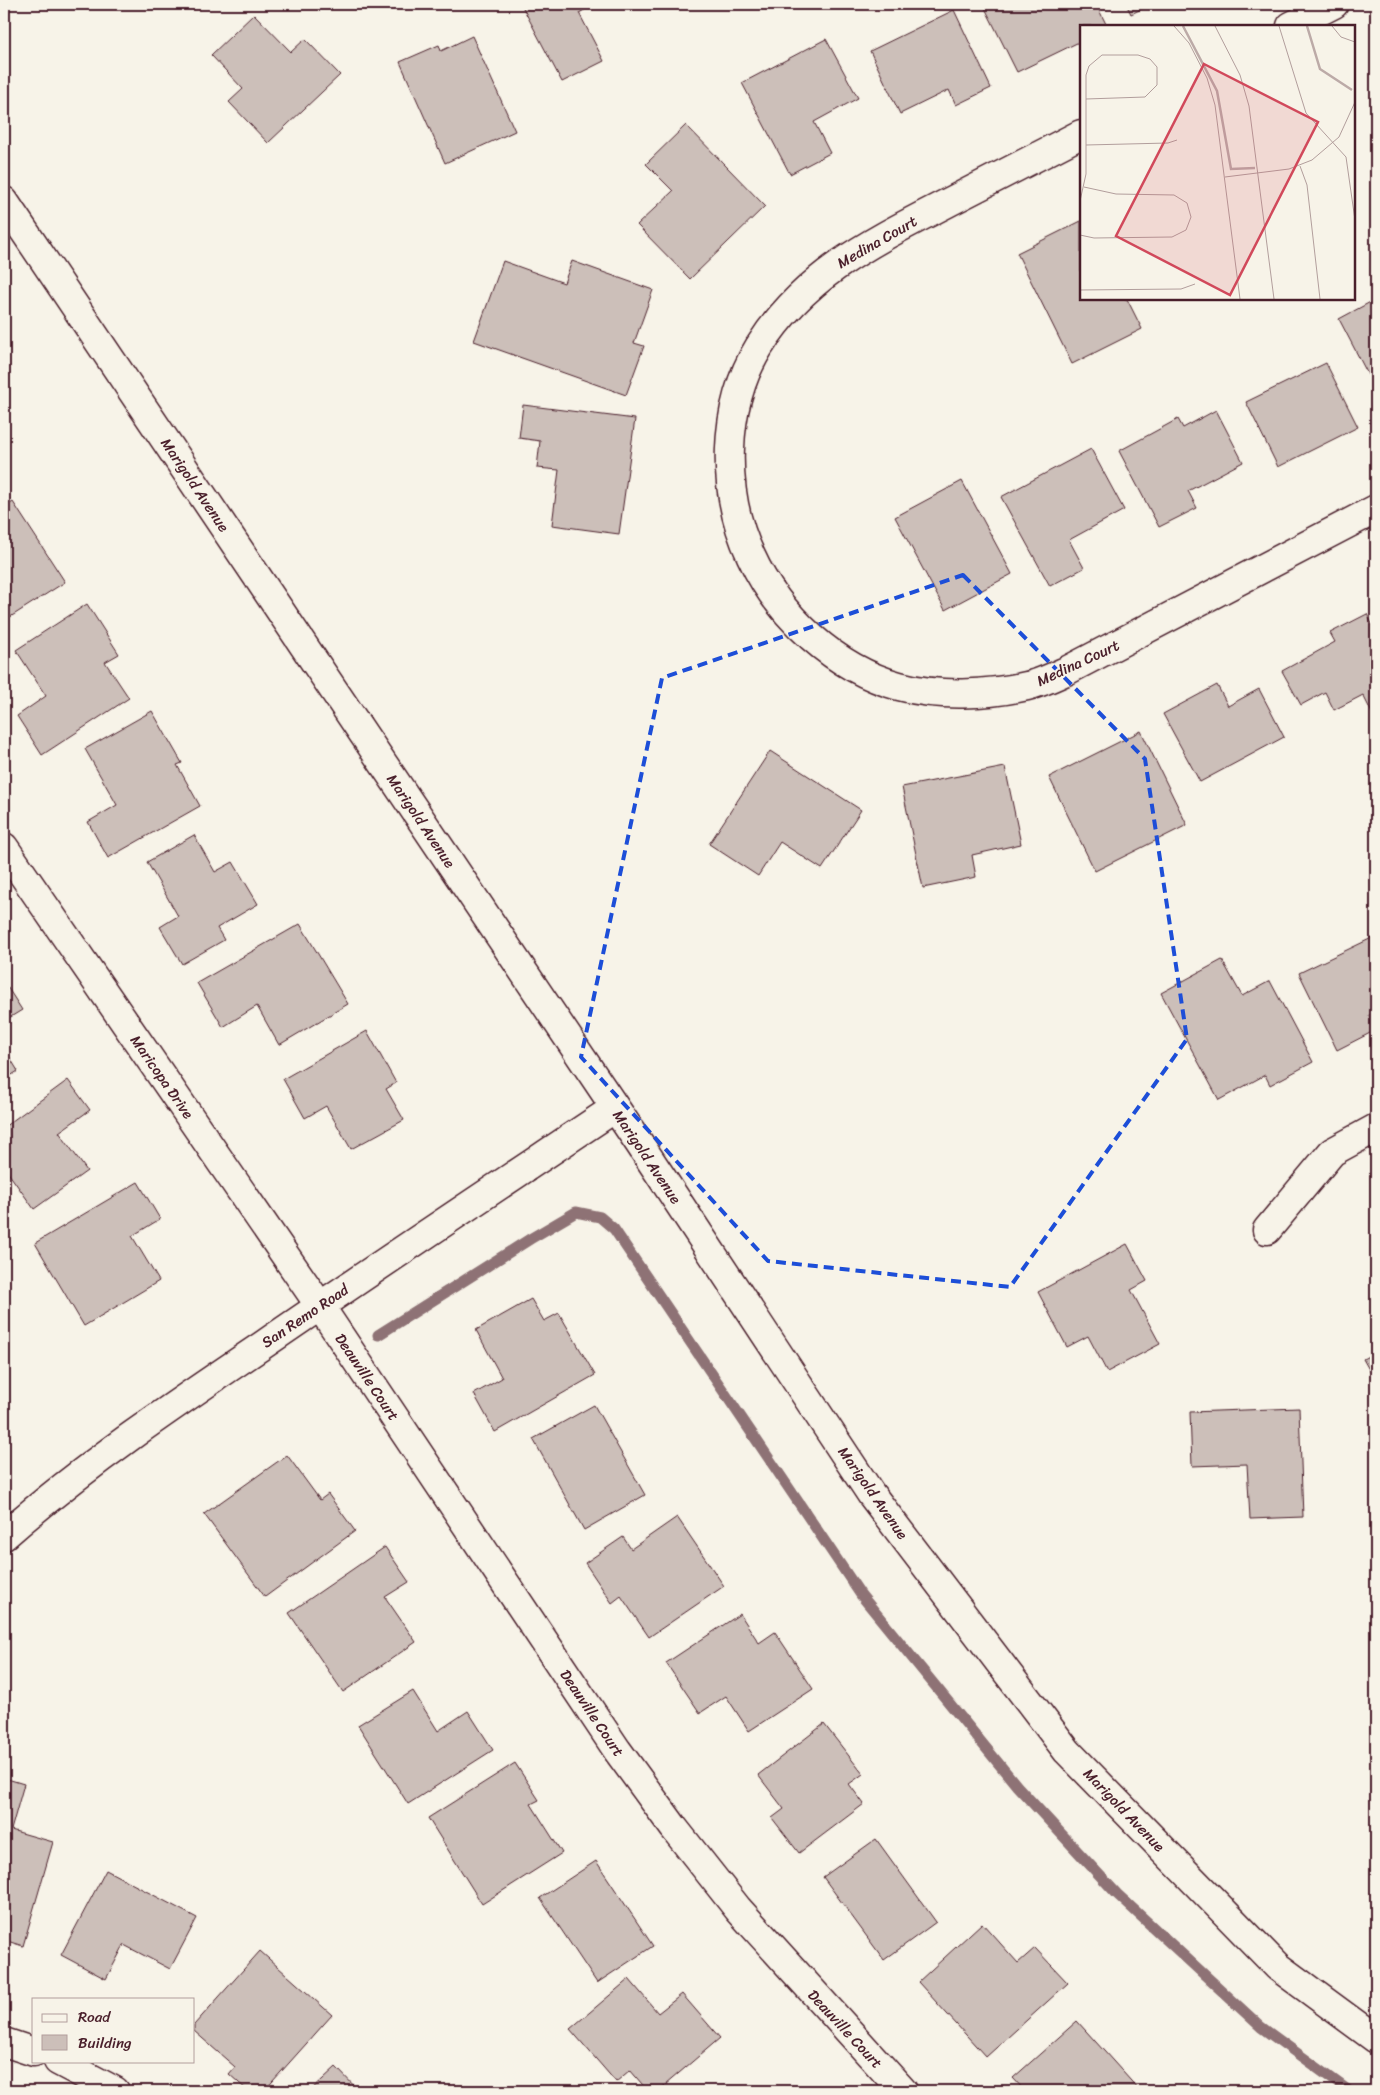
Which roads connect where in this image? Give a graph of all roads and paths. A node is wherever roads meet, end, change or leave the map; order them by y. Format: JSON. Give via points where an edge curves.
{"nodes":[{"id":1,"x":1334,"y":4,"type":"edge"},
{"id":2,"x":1293,"y":25,"type":"edge"},
{"id":3,"x":1080,"y":135,"type":"edge"},
{"id":4,"x":4,"y":201,"type":"edge"},
{"id":5,"x":1376,"y":509,"type":"edge"},
{"id":6,"x":4,"y":848,"type":"edge"},
{"id":7,"x":615,"y":1108,"type":"junction"},
{"id":8,"x":1376,"y":1128,"type":"edge"},
{"id":9,"x":1267,"y":1230,"type":"dead end"},
{"id":10,"x":320,"y":1306,"type":"junction"},
{"id":11,"x":4,"y":1536,"type":"edge"},
{"id":12,"x":1376,"y":2039,"type":"edge"},
{"id":13,"x":4,"y":2042,"type":"edge"},
{"id":14,"x":32,"y":2051,"type":"edge"},
{"id":15,"x":60,"y":2062,"type":"edge"},
{"id":16,"x":115,"y":2091,"type":"edge"},
{"id":17,"x":903,"y":2091,"type":"edge"}],
"edges":[{"from":1,"to":2,"type":"street"},
{"from":3,"to":5,"type":"street","name":"Medina Court","via":[[870,243],[833,268],[799,298],[759,347],[745,374],[734,410],[730,446],[732,483],[738,522],[751,557],[782,605],[810,636],[837,657],[898,686],[937,693],[990,692],[1028,686],[1068,670]]},
{"from":4,"to":7,"type":"street","name":"Marigold Avenue"},
{"from":6,"to":10,"type":"street","name":"Maricopa Drive"},
{"from":7,"to":10,"type":"street","name":"San Remo Road"},
{"from":7,"to":12,"type":"street","name":"Marigold Avenue","via":[[871,1494],[1067,1751],[1278,1967]]},
{"from":8,"to":9,"type":"street","via":[[1332,1152]]},
{"from":10,"to":11,"type":"street","name":"San Remo Road","via":[[108,1452],[43,1501]]},
{"from":10,"to":17,"type":"street","name":"Deauville Court","via":[[611,1742],[674,1828],[738,1909]]},
{"from":13,"to":14,"type":"street"},
{"from":15,"to":16,"type":"street"}]}
